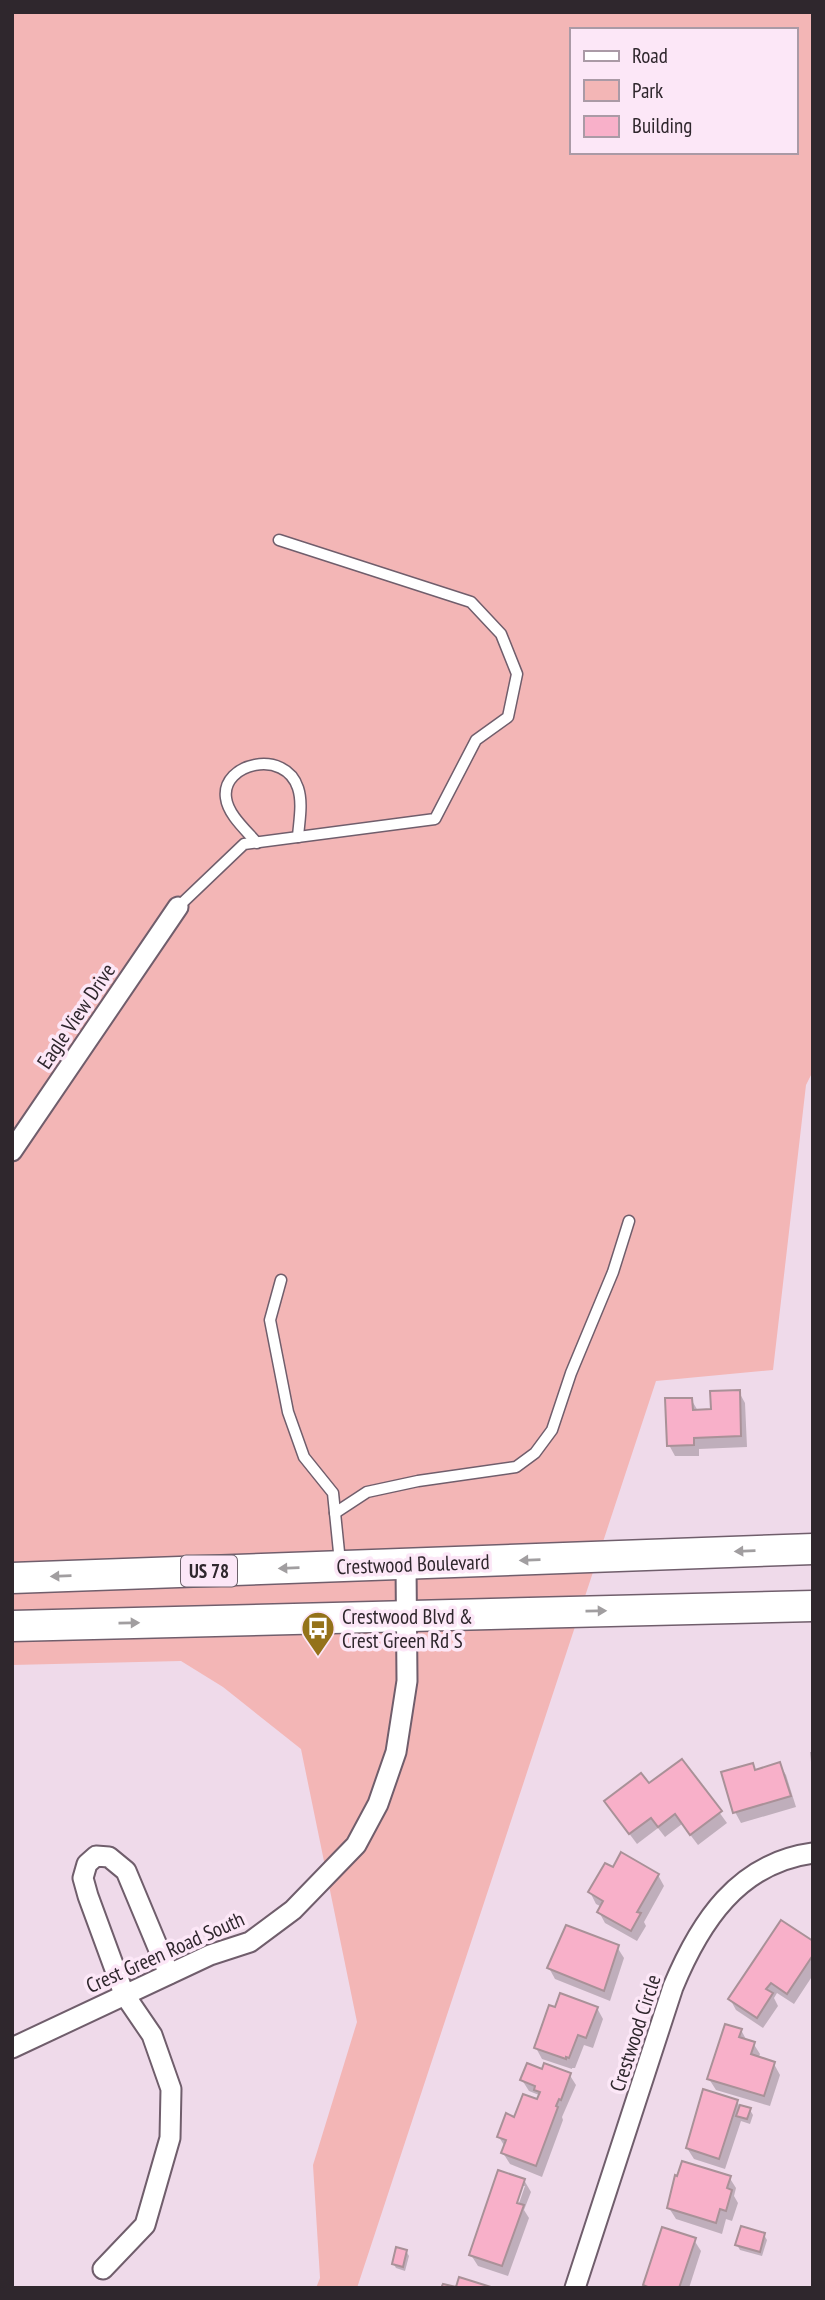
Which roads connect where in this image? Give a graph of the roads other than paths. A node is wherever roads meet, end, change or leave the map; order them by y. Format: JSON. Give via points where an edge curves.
{"nodes":[{"id":1,"x":279,"y":540,"type":"dead end"},
{"id":2,"x":298,"y":837,"type":"junction"},
{"id":3,"x":257,"y":843,"type":"junction"},
{"id":4,"x":178,"y":906,"type":"joint"},
{"id":5,"x":12,"y":1152,"type":"edge"},
{"id":6,"x":629,"y":1220,"type":"dead end"},
{"id":7,"x":281,"y":1280,"type":"dead end"},
{"id":8,"x":335,"y":1513,"type":"junction"},
{"id":9,"x":813,"y":1549,"type":"edge"},
{"id":10,"x":406,"y":1564,"type":"junction"},
{"id":11,"x":341,"y":1566,"type":"junction"},
{"id":12,"x":12,"y":1578,"type":"edge"},
{"id":13,"x":813,"y":1606,"type":"edge"},
{"id":14,"x":407,"y":1616,"type":"junction"},
{"id":15,"x":12,"y":1626,"type":"edge"},
{"id":16,"x":813,"y":1853,"type":"edge"},
{"id":17,"x":169,"y":1974,"type":"junction"},
{"id":18,"x":124,"y":1994,"type":"junction"},
{"id":19,"x":12,"y":2048,"type":"edge"},
{"id":20,"x":103,"y":2269,"type":"dead end"},
{"id":21,"x":575,"y":2288,"type":"edge"}],
"edges":[{"from":1,"to":2,"type":"lane","via":[[471,601],[501,634],[517,674],[508,717],[475,740],[435,819]]},
{"from":2,"to":3,"type":"lane"},
{"from":2,"to":3,"type":"lane","via":[[298,788],[289,771],[273,764],[255,764],[228,783],[226,799]]},
{"from":3,"to":4,"type":"lane","via":[[244,844]]},
{"from":4,"to":5,"type":"street","name":"Eagle View Drive"},
{"from":6,"to":8,"type":"lane","via":[[552,1430],[534,1453],[516,1467],[367,1492]]},
{"from":7,"to":8,"type":"lane","via":[[270,1320],[288,1412],[304,1457],[333,1493]]},
{"from":8,"to":11,"type":"lane"},
{"from":9,"to":10,"type":"main road","name":"Crestwood Boulevard","number":"US 78","one_way":true},
{"from":10,"to":11,"type":"main road","name":"Crestwood Boulevard","number":"US 78"},
{"from":10,"to":14,"type":"street","name":"Crest Green Road South"},
{"from":11,"to":12,"type":"main road","name":"Crestwood Boulevard","number":"US 78","one_way":true},
{"from":14,"to":13,"type":"main road","one_way":true},
{"from":15,"to":14,"type":"main road","one_way":true},
{"from":14,"to":17,"type":"street","name":"Crest Green Road South","via":[[407,1681],[396,1752],[378,1804],[356,1845],[293,1910],[250,1942]]},
{"from":16,"to":21,"type":"street","name":"Crestwood Circle","via":[[772,1862],[755,1873],[722,1903],[694,1942],[673,1987]]},
{"from":17,"to":18,"type":"street","name":"Crest Green Road South"},
{"from":17,"to":18,"type":"street","via":[[126,1871],[109,1857],[96,1856],[87,1864],[83,1878]]},
{"from":18,"to":19,"type":"street","name":"Crest Green Road South"},
{"from":18,"to":20,"type":"street","via":[[152,2035],[171,2089],[170,2138],[145,2225]]}]}
